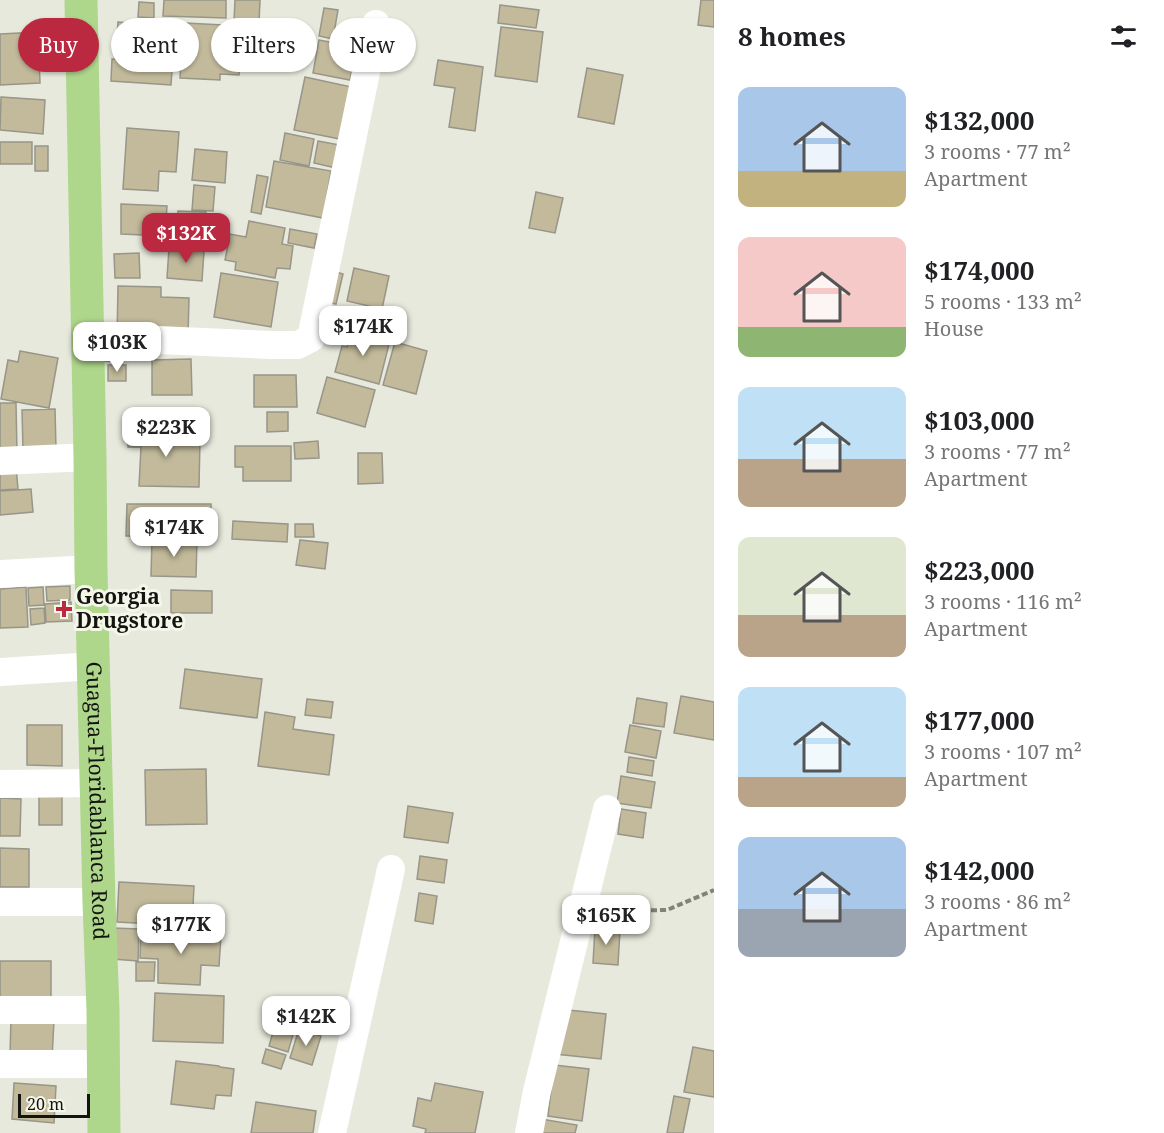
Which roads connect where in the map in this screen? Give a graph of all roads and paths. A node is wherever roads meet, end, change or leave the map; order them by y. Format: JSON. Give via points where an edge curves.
{"nodes":[{"id":1,"x":81,"y":0,"type":"edge"},
{"id":2,"x":366,"y":72,"type":"edge"},
{"id":3,"x":88,"y":337,"type":"junction"},
{"id":4,"x":90,"y":458,"type":"junction"},
{"id":5,"x":0,"y":461,"type":"edge"},
{"id":6,"x":91,"y":569,"type":"junction"},
{"id":7,"x":0,"y":574,"type":"edge"},
{"id":8,"x":94,"y":666,"type":"junction"},
{"id":9,"x":0,"y":672,"type":"edge"},
{"id":10,"x":0,"y":783,"type":"edge"},
{"id":11,"x":97,"y":783,"type":"junction"},
{"id":12,"x":607,"y":809,"type":"dead end"},
{"id":13,"x":391,"y":869,"type":"dead end"},
{"id":14,"x":714,"y":890,"type":"edge"},
{"id":15,"x":0,"y":902,"type":"edge"},
{"id":16,"x":99,"y":903,"type":"junction"},
{"id":17,"x":582,"y":912,"type":"junction"},
{"id":18,"x":0,"y":1010,"type":"edge"},
{"id":19,"x":103,"y":1010,"type":"junction"},
{"id":20,"x":0,"y":1064,"type":"edge"},
{"id":21,"x":102,"y":1064,"type":"junction"},
{"id":22,"x":104,"y":1133,"type":"edge"},
{"id":23,"x":332,"y":1133,"type":"edge"},
{"id":24,"x":529,"y":1133,"type":"edge"}],
"edges":[{"from":1,"to":3,"type":"main road","name":"Guagua-Floridablanca Road"},
{"from":2,"to":3,"type":"street","via":[[311,338],[298,345],[271,345]]},
{"from":3,"to":4,"type":"main road","name":"Guagua-Floridablanca Road"},
{"from":4,"to":5,"type":"street"},
{"from":4,"to":6,"type":"main road","name":"Guagua-Floridablanca Road"},
{"from":6,"to":7,"type":"street"},
{"from":6,"to":8,"type":"main road","name":"Guagua-Floridablanca Road"},
{"from":8,"to":9,"type":"street"},
{"from":8,"to":11,"type":"main road","name":"Guagua-Floridablanca Road"},
{"from":10,"to":11,"type":"street"},
{"from":11,"to":16,"type":"main road","name":"Guagua-Floridablanca Road"},
{"from":12,"to":17,"type":"street"},
{"from":13,"to":23,"type":"street"},
{"from":14,"to":17,"type":"path","via":[[667,910]]},
{"from":15,"to":16,"type":"street"},
{"from":16,"to":19,"type":"main road","name":"Guagua-Floridablanca Road"},
{"from":17,"to":24,"type":"street"},
{"from":18,"to":19,"type":"street"},
{"from":19,"to":21,"type":"main road","name":"Guagua-Floridablanca Road"},
{"from":20,"to":21,"type":"street"},
{"from":21,"to":22,"type":"main road","name":"Guagua-Floridablanca Road"}]}
